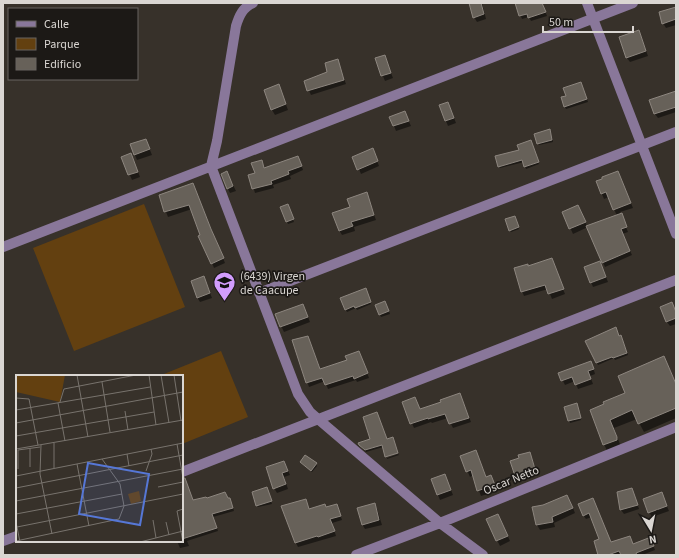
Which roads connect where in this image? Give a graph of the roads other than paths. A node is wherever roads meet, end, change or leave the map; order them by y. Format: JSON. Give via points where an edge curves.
{"nodes":[{"id":1,"x":253,"y":3,"type":"edge"},
{"id":2,"x":587,"y":3,"type":"edge"},
{"id":3,"x":633,"y":3,"type":"edge"},
{"id":4,"x":593,"y":19,"type":"junction"},
{"id":5,"x":676,"y":132,"type":"edge"},
{"id":6,"x":642,"y":145,"type":"junction"},
{"id":7,"x":211,"y":166,"type":"junction"},
{"id":8,"x":676,"y":234,"type":"edge"},
{"id":9,"x":3,"y":247,"type":"edge"},
{"id":10,"x":676,"y":280,"type":"edge"},
{"id":11,"x":259,"y":293,"type":"junction"},
{"id":12,"x":318,"y":419,"type":"junction"},
{"id":13,"x":676,"y":427,"type":"edge"},
{"id":14,"x":183,"y":472,"type":"edge"},
{"id":15,"x":440,"y":523,"type":"junction"},
{"id":16,"x":16,"y":536,"type":"edge"},
{"id":17,"x":3,"y":541,"type":"edge"},
{"id":18,"x":356,"y":555,"type":"edge"},
{"id":19,"x":483,"y":555,"type":"edge"}],
"edges":[{"from":1,"to":7,"type":"street","via":[[240,14],[236,26]]},
{"from":2,"to":4,"type":"street"},
{"from":3,"to":4,"type":"street"},
{"from":4,"to":6,"type":"street"},
{"from":4,"to":7,"type":"street"},
{"from":5,"to":6,"type":"street"},
{"from":6,"to":8,"type":"street"},
{"from":6,"to":11,"type":"street"},
{"from":7,"to":9,"type":"street"},
{"from":7,"to":11,"type":"street"},
{"from":10,"to":12,"type":"street"},
{"from":11,"to":12,"type":"street","via":[[298,394]]},
{"from":12,"to":14,"type":"street"},
{"from":12,"to":15,"type":"street"},
{"from":13,"to":15,"type":"street","name":"Oscar Netto"},
{"from":15,"to":18,"type":"street","name":"Oscar Netto"},
{"from":15,"to":19,"type":"street"},
{"from":16,"to":17,"type":"street"}]}
